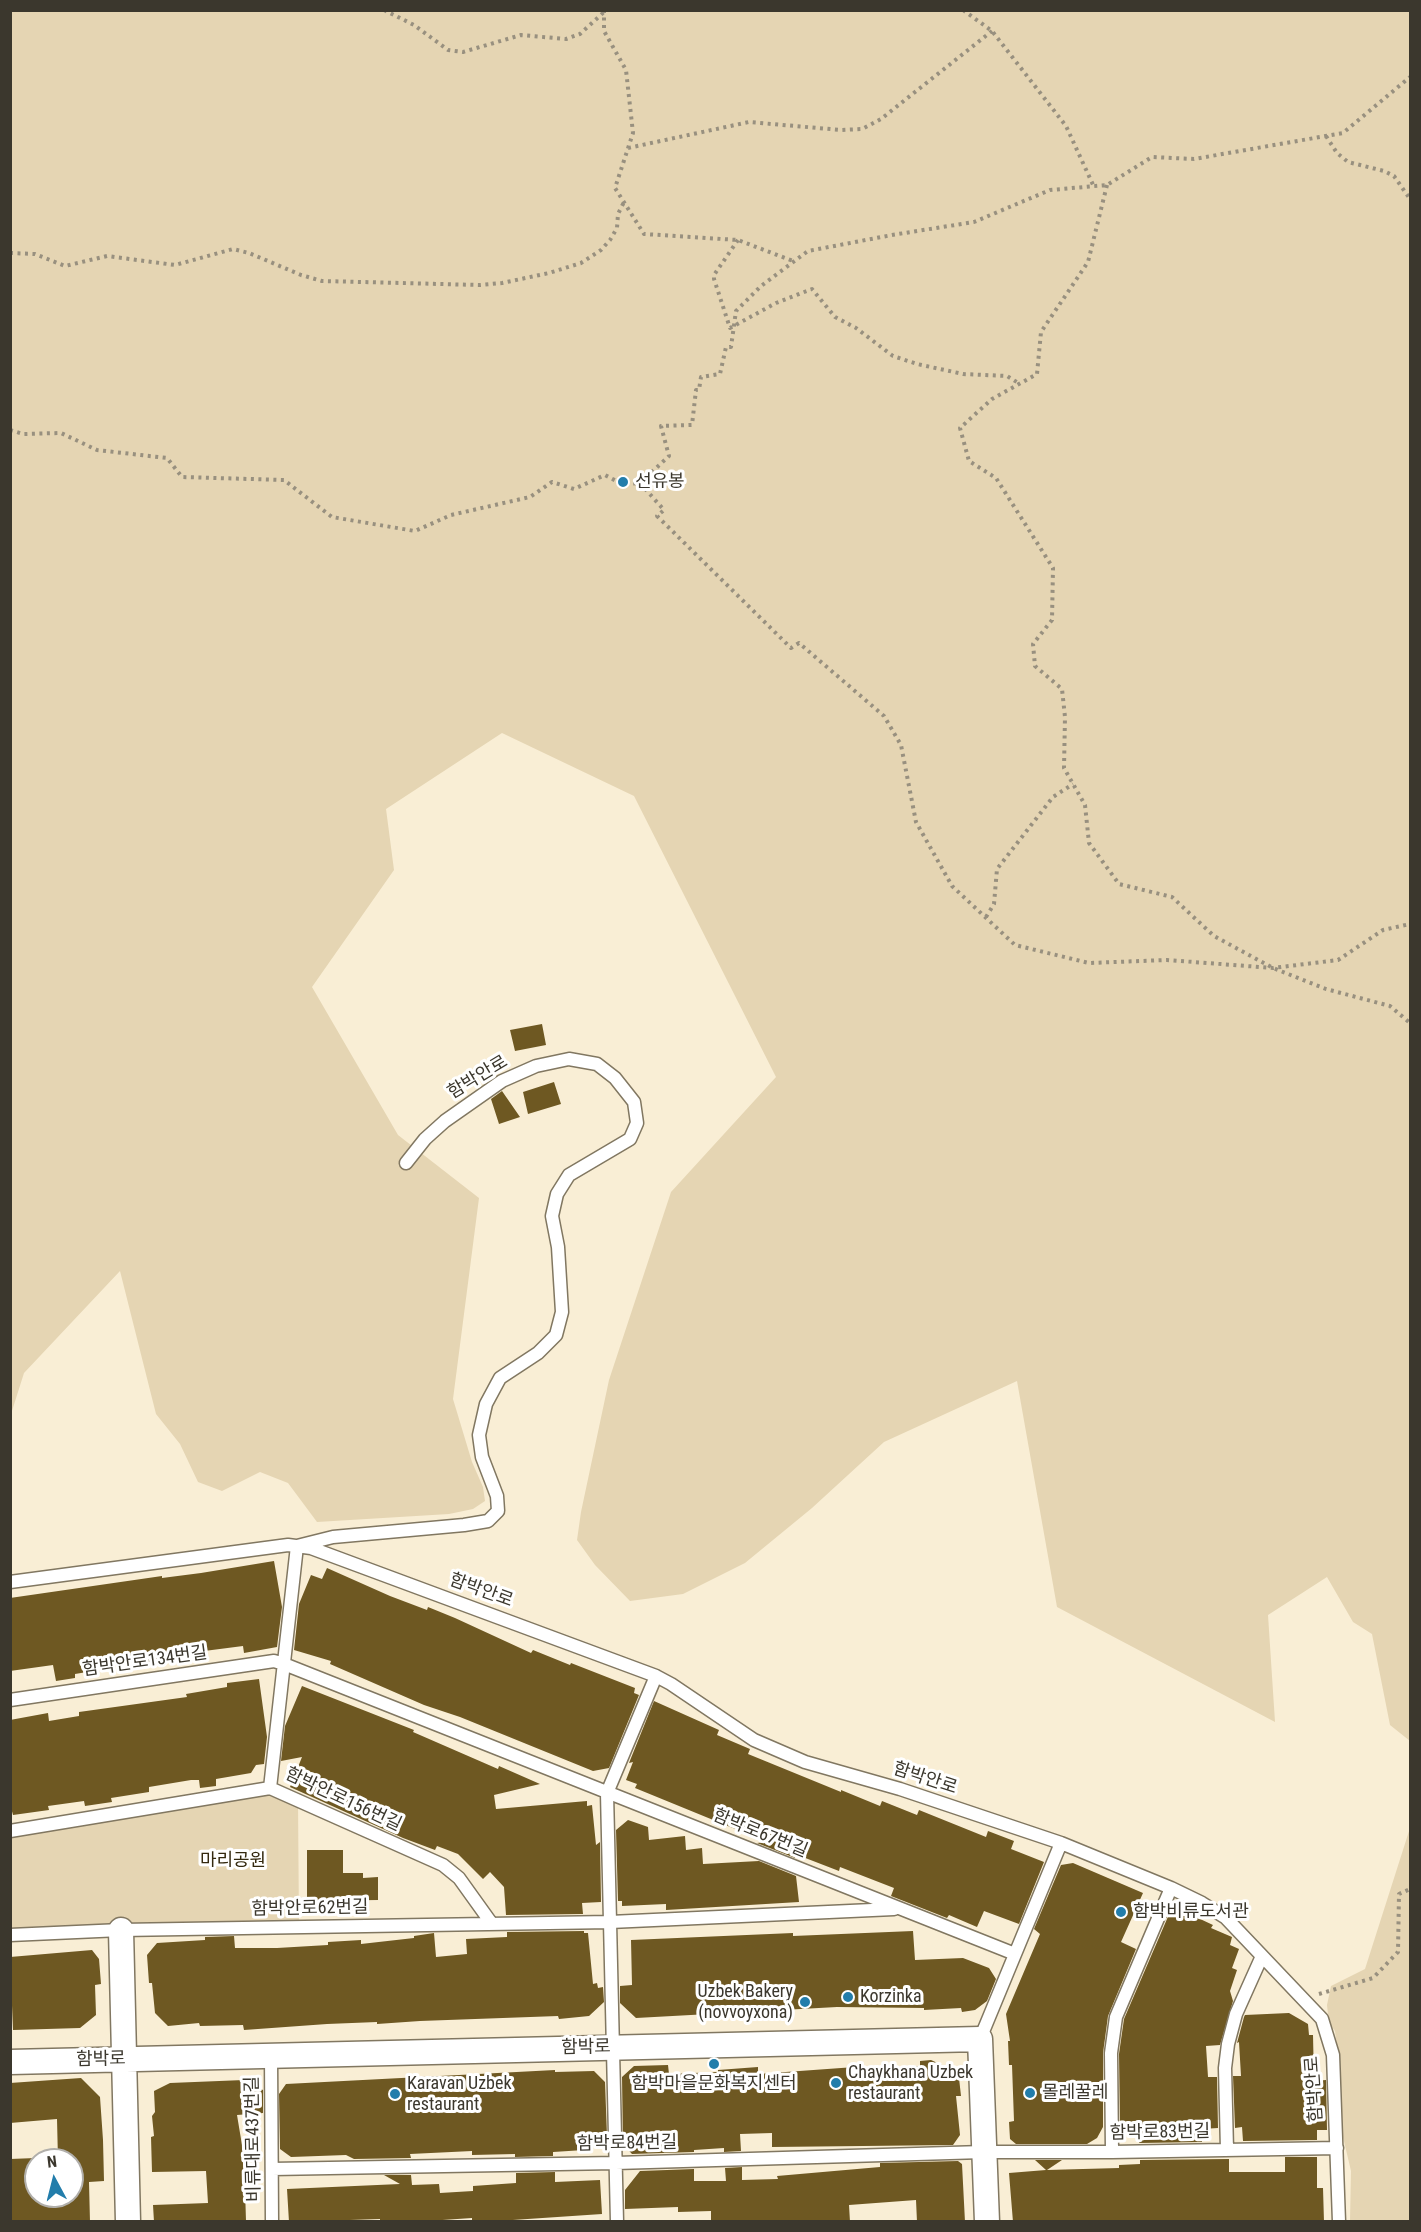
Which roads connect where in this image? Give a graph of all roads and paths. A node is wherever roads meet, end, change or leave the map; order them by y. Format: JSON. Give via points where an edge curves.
{"nodes":[{"id":1,"x":384,"y":10,"type":"edge"},
{"id":2,"x":963,"y":10,"type":"edge"},
{"id":3,"x":604,"y":11,"type":"edge"},
{"id":4,"x":992,"y":31,"type":"junction"},
{"id":5,"x":1410,"y":77,"type":"edge"},
{"id":6,"x":1326,"y":136,"type":"junction"},
{"id":7,"x":628,"y":148,"type":"junction"},
{"id":8,"x":1107,"y":185,"type":"junction"},
{"id":9,"x":1094,"y":187,"type":"junction"},
{"id":10,"x":1410,"y":199,"type":"edge"},
{"id":11,"x":624,"y":202,"type":"junction"},
{"id":12,"x":738,"y":240,"type":"junction"},
{"id":13,"x":10,"y":253,"type":"edge"},
{"id":14,"x":794,"y":262,"type":"junction"},
{"id":15,"x":734,"y":327,"type":"junction"},
{"id":16,"x":1020,"y":384,"type":"junction"},
{"id":17,"x":10,"y":430,"type":"edge"},
{"id":18,"x":640,"y":483,"type":"junction"},
{"id":19,"x":1072,"y":784,"type":"junction"},
{"id":20,"x":986,"y":917,"type":"junction"},
{"id":21,"x":1410,"y":924,"type":"edge"},
{"id":22,"x":1273,"y":968,"type":"junction"},
{"id":23,"x":1410,"y":1023,"type":"edge"},
{"id":24,"x":406,"y":1163,"type":"dead end"},
{"id":25,"x":297,"y":1546,"type":"junction"},
{"id":26,"x":10,"y":1582,"type":"edge"},
{"id":27,"x":284,"y":1664,"type":"junction"},
{"id":28,"x":656,"y":1676,"type":"junction"},
{"id":29,"x":10,"y":1700,"type":"edge"},
{"id":30,"x":270,"y":1788,"type":"junction"},
{"id":31,"x":607,"y":1793,"type":"junction"},
{"id":32,"x":10,"y":1831,"type":"edge"},
{"id":33,"x":1061,"y":1843,"type":"junction"},
{"id":34,"x":1171,"y":1888,"type":"junction"},
{"id":35,"x":1410,"y":1889,"type":"edge"},
{"id":36,"x":900,"y":1909,"type":"junction"},
{"id":37,"x":610,"y":1922,"type":"junction"},
{"id":38,"x":492,"y":1924,"type":"junction"},
{"id":39,"x":121,"y":1930,"type":"junction"},
{"id":40,"x":10,"y":1935,"type":"edge"},
{"id":41,"x":1015,"y":1954,"type":"junction"},
{"id":42,"x":1262,"y":1956,"type":"junction"},
{"id":43,"x":1304,"y":1999,"type":"junction"},
{"id":44,"x":980,"y":2039,"type":"junction"},
{"id":45,"x":613,"y":2048,"type":"junction"},
{"id":46,"x":271,"y":2056,"type":"junction"},
{"id":47,"x":124,"y":2060,"type":"junction"},
{"id":48,"x":10,"y":2062,"type":"edge"},
{"id":49,"x":1337,"y":2148,"type":"junction"},
{"id":50,"x":1227,"y":2150,"type":"junction"},
{"id":51,"x":983,"y":2152,"type":"junction"},
{"id":52,"x":1112,"y":2152,"type":"junction"},
{"id":53,"x":616,"y":2163,"type":"junction"},
{"id":54,"x":272,"y":2169,"type":"junction"},
{"id":55,"x":128,"y":2222,"type":"edge"},
{"id":56,"x":272,"y":2222,"type":"edge"},
{"id":57,"x":617,"y":2222,"type":"edge"},
{"id":58,"x":987,"y":2222,"type":"edge"},
{"id":59,"x":1339,"y":2222,"type":"edge"}],
"edges":[{"from":1,"to":3,"type":"path","via":[[414,25],[448,50],[463,52],[521,35],[566,39],[580,34]]},
{"from":2,"to":4,"type":"path"},
{"from":3,"to":7,"type":"path","via":[[604,31],[626,70],[633,133]]},
{"from":4,"to":7,"type":"path","via":[[881,119],[862,129],[749,122]]},
{"from":4,"to":9,"type":"path","via":[[1066,126]]},
{"from":5,"to":6,"type":"path","via":[[1343,133]]},
{"from":6,"to":8,"type":"path","via":[[1194,159],[1152,157]]},
{"from":6,"to":10,"type":"path","via":[[1336,153],[1348,162],[1394,176]]},
{"from":7,"to":11,"type":"path","via":[[615,188]]},
{"from":8,"to":9,"type":"path"},
{"from":8,"to":16,"type":"path","via":[[1088,262],[1041,332],[1037,374]]},
{"from":9,"to":14,"type":"path","via":[[1050,190],[974,222],[808,251]]},
{"from":11,"to":12,"type":"path","via":[[644,234]]},
{"from":11,"to":13,"type":"path","via":[[610,240],[581,264],[480,285],[322,281],[233,249],[175,265],[107,256],[64,266],[35,254]]},
{"from":12,"to":14,"type":"path"},
{"from":12,"to":15,"type":"path","via":[[714,275],[730,328]]},
{"from":14,"to":15,"type":"path","via":[[736,311]]},
{"from":15,"to":16,"type":"path","via":[[776,303],[812,289],[835,317],[856,327],[893,356],[963,374],[1007,376]]},
{"from":15,"to":18,"type":"path","via":[[720,374],[701,377],[692,426],[661,426],[669,456]]},
{"from":16,"to":19,"type":"path","via":[[992,399],[960,428],[969,461],[996,478],[1053,568],[1052,620],[1033,644],[1035,666],[1062,689],[1064,768]]},
{"from":17,"to":18,"type":"path","via":[[61,434],[97,450],[167,458],[182,477],[284,480],[332,517],[415,531],[451,515],[530,497],[552,482],[574,489],[605,475],[622,484]]},
{"from":18,"to":20,"type":"path","via":[[664,510],[657,516],[791,648],[799,643],[884,716],[901,745],[915,822],[952,886]]},
{"from":19,"to":20,"type":"path","via":[[1053,797],[997,869],[994,904]]},
{"from":19,"to":22,"type":"path","via":[[1085,805],[1089,843],[1119,884],[1172,897],[1214,936]]},
{"from":20,"to":22,"type":"path","via":[[1015,945],[1089,963],[1167,960]]},
{"from":21,"to":22,"type":"path","via":[[1383,930],[1338,960]]},
{"from":22,"to":23,"type":"path","via":[[1326,989],[1390,1006]]},
{"from":24,"to":25,"type":"lane","name":"함박안로","via":[[445,1121],[502,1081],[536,1066],[569,1059],[597,1064],[615,1078],[634,1102],[638,1123],[630,1139],[569,1175],[557,1194],[552,1216],[562,1312],[556,1335],[538,1353],[500,1378],[486,1404],[479,1435],[482,1457],[498,1496],[498,1511],[488,1521],[333,1537]]},
{"from":25,"to":26,"type":"lane","name":"함박안로"},
{"from":25,"to":27,"type":"lane","name":"함박안로156번길"},
{"from":25,"to":28,"type":"lane","name":"함박안로"},
{"from":27,"to":29,"type":"lane","name":"함박안로134번길","via":[[274,1661]]},
{"from":27,"to":30,"type":"lane","name":"함박안로156번길"},
{"from":27,"to":31,"type":"lane"},
{"from":28,"to":31,"type":"lane"},
{"from":28,"to":33,"type":"lane","name":"함박안로","via":[[754,1740],[806,1762]]},
{"from":30,"to":32,"type":"lane"},
{"from":30,"to":38,"type":"lane","name":"함박안로156번길","via":[[443,1865],[459,1878]]},
{"from":31,"to":36,"type":"lane","name":"함박로67번길"},
{"from":31,"to":37,"type":"lane"},
{"from":33,"to":34,"type":"lane","name":"함박안로"},
{"from":33,"to":41,"type":"lane"},
{"from":34,"to":42,"type":"lane","name":"함박안로","via":[[1226,1918]]},
{"from":34,"to":52,"type":"lane","via":[[1116,2017],[1111,2053]]},
{"from":35,"to":43,"type":"path","via":[[1399,1894],[1398,1952],[1373,1978]]},
{"from":36,"to":37,"type":"lane","name":"함박로67번길"},
{"from":36,"to":41,"type":"lane","name":"함박로67번길"},
{"from":37,"to":38,"type":"lane","name":"함박안로62번길"},
{"from":37,"to":45,"type":"lane"},
{"from":38,"to":39,"type":"lane","name":"함박안로62번길"},
{"from":39,"to":40,"type":"lane","name":"함박안로62번길"},
{"from":39,"to":47,"type":"street"},
{"from":41,"to":44,"type":"lane"},
{"from":42,"to":43,"type":"lane","name":"함박안로"},
{"from":42,"to":50,"type":"lane","via":[[1236,2014],[1228,2044]]},
{"from":43,"to":49,"type":"lane","name":"함박안로","via":[[1322,2019],[1333,2055]]},
{"from":44,"to":45,"type":"street","name":"함박로"},
{"from":44,"to":51,"type":"street"},
{"from":45,"to":46,"type":"street","name":"함박로"},
{"from":45,"to":53,"type":"lane"},
{"from":46,"to":47,"type":"street","name":"함박로"},
{"from":46,"to":54,"type":"lane","name":"비류대로437번길"},
{"from":47,"to":48,"type":"street","name":"함박로"},
{"from":47,"to":55,"type":"street"},
{"from":49,"to":50,"type":"lane","name":"함박로83번길"},
{"from":49,"to":59,"type":"lane","name":"함박안로"},
{"from":50,"to":52,"type":"lane","name":"함박로83번길"},
{"from":51,"to":52,"type":"lane","name":"함박로83번길"},
{"from":51,"to":53,"type":"lane","name":"함박로84번길"},
{"from":51,"to":58,"type":"street"},
{"from":53,"to":54,"type":"lane","name":"함박로84번길"},
{"from":53,"to":57,"type":"lane"},
{"from":54,"to":56,"type":"lane","name":"비류대로437번길"}]}
